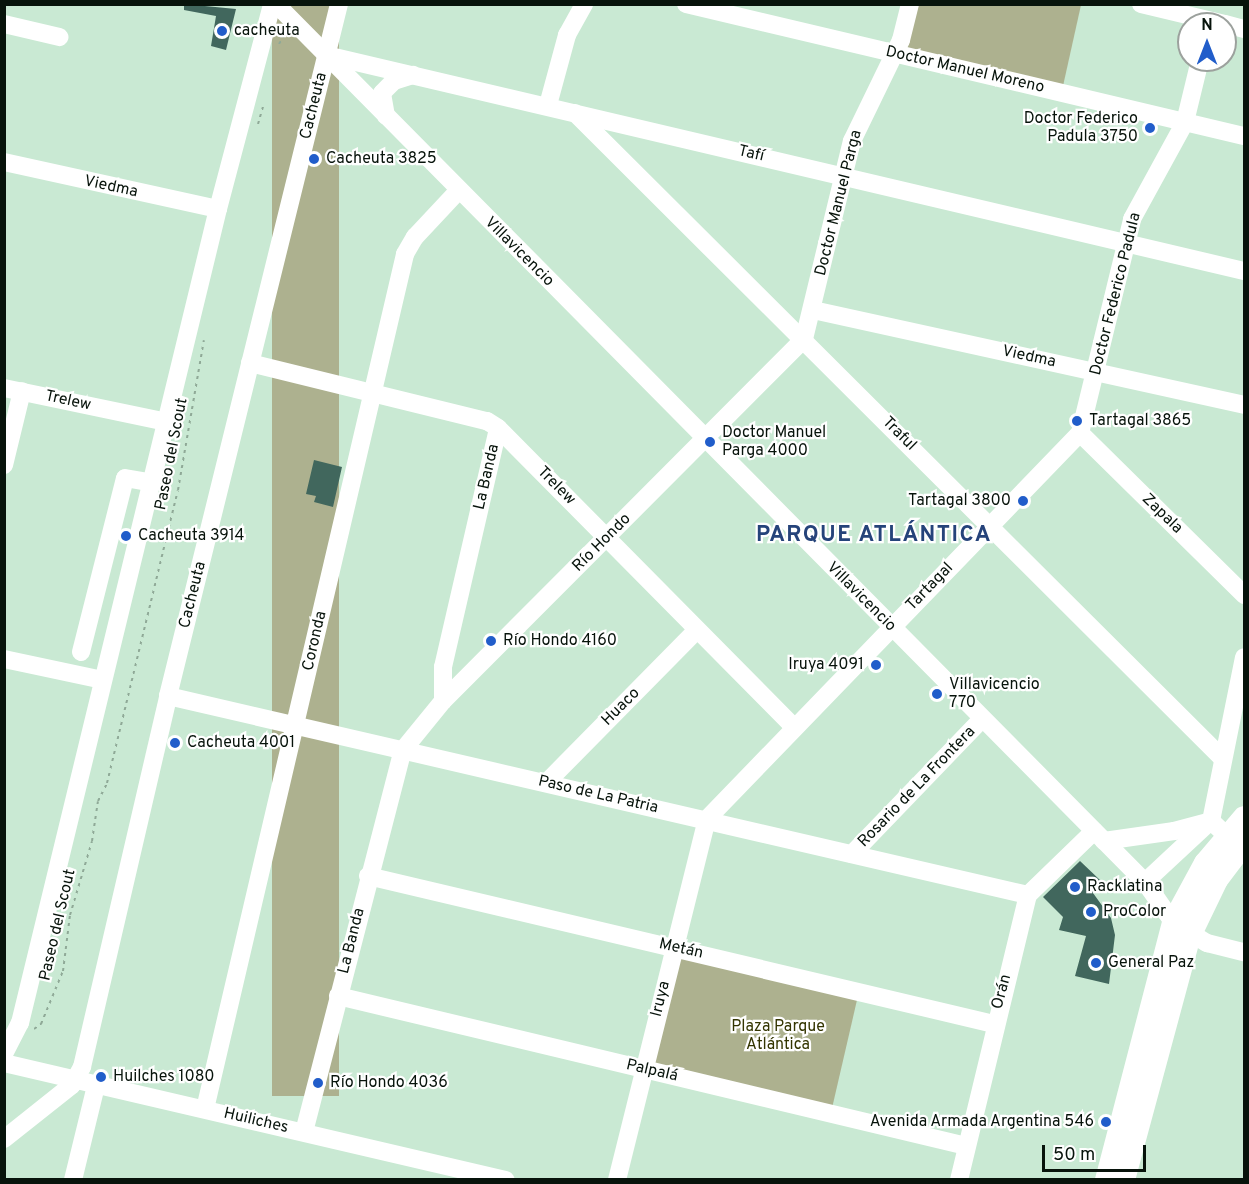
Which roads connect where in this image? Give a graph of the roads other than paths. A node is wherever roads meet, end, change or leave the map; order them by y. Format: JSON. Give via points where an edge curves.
{"nodes":[{"id":1,"x":272,"y":4,"type":"edge"},
{"id":2,"x":276,"y":4,"type":"edge"},
{"id":3,"x":339,"y":4,"type":"edge"},
{"id":4,"x":584,"y":4,"type":"edge"},
{"id":5,"x":686,"y":4,"type":"edge"},
{"id":6,"x":910,"y":4,"type":"edge"},
{"id":7,"x":1141,"y":4,"type":"edge"},
{"id":8,"x":1179,"y":12,"type":"edge"},
{"id":9,"x":4,"y":24,"type":"edge"},
{"id":10,"x":59,"y":37,"type":"dead end"},
{"id":11,"x":896,"y":54,"type":"junction"},
{"id":12,"x":326,"y":55,"type":"junction"},
{"id":13,"x":1197,"y":72,"type":"edge"},
{"id":14,"x":414,"y":75,"type":"junction"},
{"id":15,"x":548,"y":105,"type":"junction"},
{"id":16,"x":574,"y":111,"type":"junction"},
{"id":17,"x":386,"y":116,"type":"junction"},
{"id":18,"x":1185,"y":122,"type":"junction"},
{"id":19,"x":1245,"y":136,"type":"edge"},
{"id":20,"x":4,"y":162,"type":"edge"},
{"id":21,"x":842,"y":176,"type":"junction"},
{"id":22,"x":458,"y":191,"type":"junction"},
{"id":23,"x":218,"y":209,"type":"junction"},
{"id":24,"x":1126,"y":244,"type":"junction"},
{"id":25,"x":1245,"y":271,"type":"edge"},
{"id":26,"x":813,"y":310,"type":"junction"},
{"id":27,"x":804,"y":339,"type":"junction"},
{"id":28,"x":250,"y":363,"type":"junction"},
{"id":29,"x":1097,"y":372,"type":"junction"},
{"id":30,"x":13,"y":390,"type":"edge"},
{"id":31,"x":373,"y":393,"type":"junction"},
{"id":32,"x":1245,"y":405,"type":"edge"},
{"id":33,"x":167,"y":422,"type":"junction"},
{"id":34,"x":498,"y":428,"type":"junction"},
{"id":35,"x":1080,"y":434,"type":"junction"},
{"id":36,"x":704,"y":439,"type":"junction"},
{"id":37,"x":4,"y":465,"type":"edge"},
{"id":38,"x":152,"y":483,"type":"junction"},
{"id":39,"x":990,"y":526,"type":"junction"},
{"id":40,"x":607,"y":538,"type":"junction"},
{"id":41,"x":1245,"y":595,"type":"edge"},
{"id":42,"x":891,"y":627,"type":"junction"},
{"id":43,"x":697,"y":630,"type":"junction"},
{"id":44,"x":81,"y":652,"type":"dead end"},
{"id":45,"x":1245,"y":657,"type":"edge"},
{"id":46,"x":4,"y":659,"type":"edge"},
{"id":47,"x":103,"y":680,"type":"junction"},
{"id":48,"x":168,"y":696,"type":"junction"},
{"id":49,"x":443,"y":701,"type":"junction"},
{"id":50,"x":982,"y":719,"type":"junction"},
{"id":51,"x":295,"y":725,"type":"junction"},
{"id":52,"x":794,"y":726,"type":"junction"},
{"id":53,"x":403,"y":750,"type":"junction"},
{"id":54,"x":1223,"y":759,"type":"junction"},
{"id":55,"x":546,"y":783,"type":"junction"},
{"id":56,"x":1245,"y":817,"type":"edge"},
{"id":57,"x":707,"y":819,"type":"junction"},
{"id":58,"x":1227,"y":833,"type":"edge"},
{"id":59,"x":1099,"y":836,"type":"junction"},
{"id":60,"x":852,"y":854,"type":"junction"},
{"id":61,"x":368,"y":876,"type":"junction"},
{"id":62,"x":1145,"y":882,"type":"junction"},
{"id":63,"x":1028,"y":895,"type":"junction"},
{"id":64,"x":1182,"y":929,"type":"junction"},
{"id":65,"x":673,"y":948,"type":"junction"},
{"id":66,"x":1245,"y":952,"type":"edge"},
{"id":67,"x":338,"y":996,"type":"junction"},
{"id":68,"x":994,"y":1024,"type":"junction"},
{"id":69,"x":4,"y":1053,"type":"edge"},
{"id":70,"x":4,"y":1063,"type":"edge"},
{"id":71,"x":644,"y":1069,"type":"junction"},
{"id":72,"x":76,"y":1081,"type":"junction"},
{"id":73,"x":96,"y":1086,"type":"junction"},
{"id":74,"x":206,"y":1109,"type":"junction"},
{"id":75,"x":304,"y":1132,"type":"junction"},
{"id":76,"x":4,"y":1139,"type":"edge"},
{"id":77,"x":966,"y":1146,"type":"junction"},
{"id":78,"x":73,"y":1179,"type":"edge"},
{"id":79,"x":506,"y":1179,"type":"edge"},
{"id":80,"x":617,"y":1179,"type":"edge"},
{"id":81,"x":959,"y":1179,"type":"edge"},
{"id":82,"x":1107,"y":1179,"type":"edge"},
{"id":83,"x":1124,"y":1179,"type":"edge"}],
"edges":[{"from":1,"to":23,"type":"street"},
{"from":2,"to":12,"type":"street"},
{"from":3,"to":12,"type":"street","name":"Cacheuta"},
{"from":4,"to":15,"type":"street","via":[[565,42]]},
{"from":5,"to":11,"type":"street","name":"Doctor Manuel Moreno"},
{"from":6,"to":11,"type":"street","name":"Doctor Manuel Parga"},
{"from":7,"to":8,"type":"street"},
{"from":9,"to":10,"type":"street"},
{"from":11,"to":18,"type":"street","name":"Doctor Manuel Moreno"},
{"from":11,"to":21,"type":"street","name":"Doctor Manuel Parga","via":[[861,118]]},
{"from":12,"to":14,"type":"street","name":"Tafí"},
{"from":12,"to":17,"type":"street","name":"Villavicencio"},
{"from":12,"to":28,"type":"street","name":"Cacheuta"},
{"from":13,"to":18,"type":"street","name":"Doctor Federico Padula"},
{"from":14,"to":15,"type":"street","name":"Tafí"},
{"from":14,"to":17,"type":"street","via":[[388,84],[382,93]]},
{"from":15,"to":16,"type":"street","name":"Tafí"},
{"from":16,"to":21,"type":"street","name":"Tafí"},
{"from":16,"to":27,"type":"street","name":"Traful"},
{"from":17,"to":22,"type":"street","name":"Villavicencio"},
{"from":18,"to":19,"type":"street","name":"Doctor Manuel Moreno"},
{"from":18,"to":24,"type":"street","name":"Doctor Federico Padula","via":[[1137,206]]},
{"from":20,"to":23,"type":"street","name":"Viedma"},
{"from":21,"to":24,"type":"street","name":"Tafí"},
{"from":21,"to":26,"type":"street","name":"Doctor Manuel Parga"},
{"from":22,"to":31,"type":"street","name":"Coronda","via":[[415,237],[405,254]]},
{"from":22,"to":36,"type":"street","name":"Villavicencio"},
{"from":23,"to":33,"type":"street"},
{"from":24,"to":25,"type":"street","name":"Tafí"},
{"from":24,"to":29,"type":"street","name":"Doctor Federico Padula"},
{"from":26,"to":27,"type":"street","name":"Doctor Manuel Parga"},
{"from":26,"to":29,"type":"street","name":"Viedma"},
{"from":27,"to":36,"type":"street","name":"Río Hondo"},
{"from":27,"to":39,"type":"street","name":"Traful"},
{"from":28,"to":31,"type":"street","name":"Trelew"},
{"from":28,"to":48,"type":"street","name":"Cacheuta"},
{"from":29,"to":32,"type":"street","name":"Viedma"},
{"from":29,"to":35,"type":"street","name":"Doctor Federico Padula"},
{"from":30,"to":33,"type":"street","name":"Trelew"},
{"from":30,"to":37,"type":"street"},
{"from":31,"to":34,"type":"street","name":"Trelew","via":[[487,421]]},
{"from":31,"to":51,"type":"street","name":"Coronda"},
{"from":33,"to":38,"type":"street"},
{"from":34,"to":40,"type":"street","name":"Trelew"},
{"from":34,"to":49,"type":"street","name":"La Banda","via":[[443,667]]},
{"from":35,"to":39,"type":"street","name":"Tartagal"},
{"from":35,"to":41,"type":"street","name":"Zapala"},
{"from":36,"to":40,"type":"street","name":"Río Hondo"},
{"from":36,"to":42,"type":"street","name":"Villavicencio"},
{"from":38,"to":44,"type":"street","via":[[125,478]]},
{"from":38,"to":47,"type":"street"},
{"from":39,"to":42,"type":"street","name":"Tartagal"},
{"from":39,"to":54,"type":"street","name":"Traful"},
{"from":40,"to":43,"type":"street","name":"Trelew"},
{"from":40,"to":49,"type":"street","name":"Río Hondo"},
{"from":42,"to":50,"type":"street","name":"Villavicencio"},
{"from":42,"to":52,"type":"street","name":"Tartagal"},
{"from":43,"to":52,"type":"street","name":"Trelew"},
{"from":43,"to":55,"type":"street","name":"Huaco"},
{"from":45,"to":54,"type":"street"},
{"from":46,"to":47,"type":"street"},
{"from":47,"to":69,"type":"street","via":[[15,1035]]},
{"from":48,"to":51,"type":"street","name":"Paso de La Patria"},
{"from":48,"to":72,"type":"street","name":"Cacheuta"},
{"from":49,"to":53,"type":"street","name":"Río Hondo"},
{"from":50,"to":59,"type":"street","name":"Villavicencio"},
{"from":50,"to":60,"type":"street","name":"Rosario de La Frontera"},
{"from":51,"to":53,"type":"street","name":"Paso de La Patria"},
{"from":51,"to":74,"type":"street","name":"Coronda"},
{"from":52,"to":57,"type":"street","name":"Tartagal"},
{"from":53,"to":55,"type":"street","name":"Paso de La Patria"},
{"from":53,"to":61,"type":"street","name":"La Banda"},
{"from":54,"to":58,"type":"street"},
{"from":55,"to":57,"type":"street","name":"Paso de La Patria"},
{"from":56,"to":58,"type":"main road"},
{"from":57,"to":60,"type":"street","name":"Paso de La Patria"},
{"from":57,"to":65,"type":"street","name":"Iruya"},
{"from":58,"to":59,"type":"street","via":[[1174,831]]},
{"from":58,"to":62,"type":"street"},
{"from":58,"to":64,"type":"main road","via":[[1205,863]]},
{"from":59,"to":62,"type":"street","name":"Villavicencio"},
{"from":59,"to":63,"type":"street"},
{"from":60,"to":63,"type":"street","name":"Paso de La Patria"},
{"from":61,"to":65,"type":"street","name":"Metán"},
{"from":61,"to":67,"type":"street","name":"La Banda"},
{"from":62,"to":64,"type":"street","name":"Villavicencio"},
{"from":63,"to":68,"type":"street","name":"Orán"},
{"from":64,"to":66,"type":"street"},
{"from":64,"to":82,"type":"main road"},
{"from":64,"to":83,"type":"main road"},
{"from":65,"to":68,"type":"street","name":"Metán"},
{"from":65,"to":71,"type":"street","name":"Iruya"},
{"from":67,"to":71,"type":"street","name":"Palpalá"},
{"from":67,"to":75,"type":"street","name":"La Banda"},
{"from":68,"to":77,"type":"street","name":"Orán"},
{"from":70,"to":72,"type":"street","name":"Huiliches"},
{"from":71,"to":77,"type":"street","name":"Palpalá"},
{"from":71,"to":80,"type":"street","name":"Iruya"},
{"from":72,"to":73,"type":"street","name":"Huiliches"},
{"from":72,"to":76,"type":"street"},
{"from":73,"to":74,"type":"street","name":"Huiliches"},
{"from":73,"to":78,"type":"street"},
{"from":74,"to":75,"type":"street","name":"Huiliches"},
{"from":75,"to":79,"type":"street","name":"Huiliches"},
{"from":77,"to":81,"type":"street","name":"Orán"}]}
